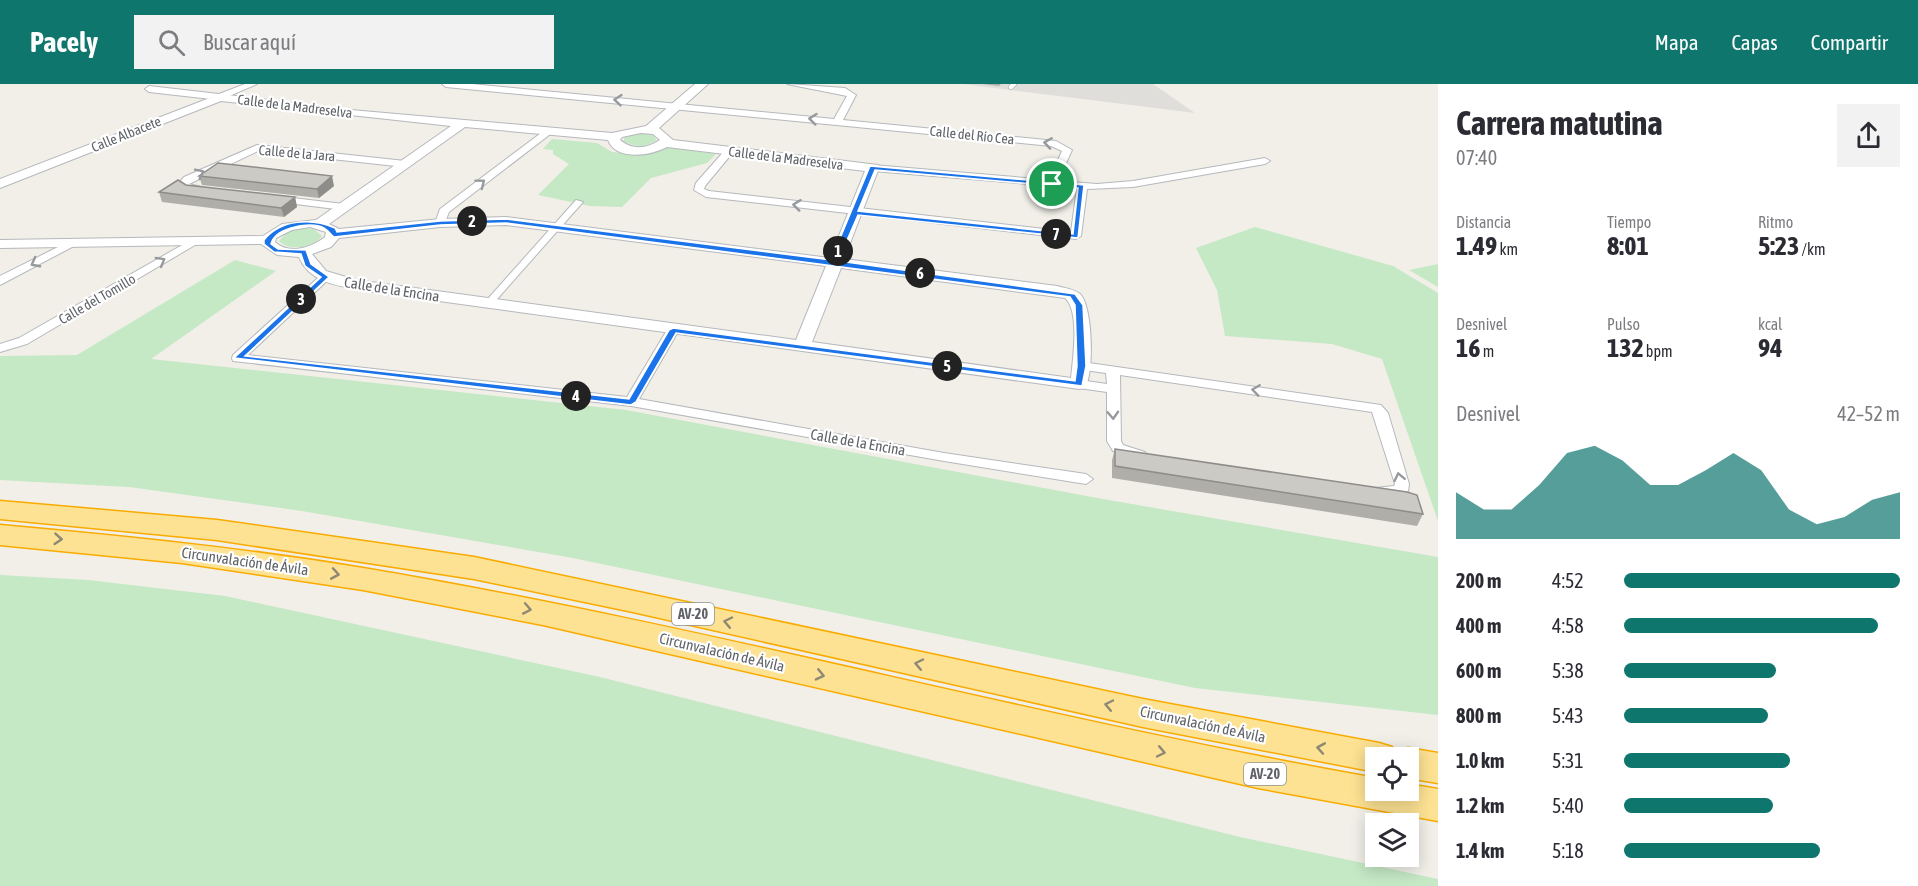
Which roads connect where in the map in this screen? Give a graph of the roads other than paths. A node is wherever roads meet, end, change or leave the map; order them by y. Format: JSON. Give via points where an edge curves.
{"nodes":[{"id":1,"x":253,"y":84,"type":"edge"},
{"id":2,"x":446,"y":84,"type":"edge"},
{"id":3,"x":702,"y":84,"type":"edge"},
{"id":4,"x":791,"y":84,"type":"edge"},
{"id":5,"x":149,"y":89,"type":"dead end"},
{"id":6,"x":220,"y":97,"type":"junction"},
{"id":7,"x":677,"y":106,"type":"junction"},
{"id":8,"x":837,"y":122,"type":"junction"},
{"id":9,"x":463,"y":123,"type":"junction"},
{"id":10,"x":649,"y":130,"type":"junction"},
{"id":11,"x":548,"y":132,"type":"junction"},
{"id":12,"x":614,"y":138,"type":"junction"},
{"id":13,"x":664,"y":143,"type":"junction"},
{"id":14,"x":729,"y":151,"type":"junction"},
{"id":15,"x":1265,"y":161,"type":"dead end"},
{"id":16,"x":405,"y":164,"type":"junction"},
{"id":17,"x":873,"y":168,"type":"junction"},
{"id":18,"x":0,"y":184,"type":"edge"},
{"id":19,"x":1052,"y":184,"type":"junction"},
{"id":20,"x":1082,"y":187,"type":"junction"},
{"id":21,"x":212,"y":191,"type":"edge"},
{"id":22,"x":269,"y":198,"type":"edge"},
{"id":23,"x":579,"y":202,"type":"dead end"},
{"id":24,"x":344,"y":207,"type":"junction"},
{"id":25,"x":855,"y":213,"type":"junction"},
{"id":26,"x":440,"y":223,"type":"junction"},
{"id":27,"x":320,"y":224,"type":"junction"},
{"id":28,"x":556,"y":227,"type":"junction"},
{"id":29,"x":334,"y":234,"type":"junction"},
{"id":30,"x":267,"y":240,"type":"junction"},
{"id":31,"x":191,"y":243,"type":"junction"},
{"id":32,"x":0,"y":244,"type":"edge"},
{"id":33,"x":70,"y":244,"type":"junction"},
{"id":34,"x":304,"y":252,"type":"junction"},
{"id":35,"x":833,"y":262,"type":"junction"},
{"id":36,"x":325,"y":277,"type":"junction"},
{"id":37,"x":0,"y":281,"type":"edge"},
{"id":38,"x":488,"y":304,"type":"junction"},
{"id":39,"x":673,"y":330,"type":"junction"},
{"id":40,"x":802,"y":346,"type":"junction"},
{"id":41,"x":0,"y":348,"type":"edge"},
{"id":42,"x":1082,"y":366,"type":"junction"},
{"id":43,"x":1113,"y":370,"type":"junction"},
{"id":44,"x":1078,"y":384,"type":"junction"},
{"id":45,"x":1112,"y":389,"type":"junction"},
{"id":46,"x":631,"y":402,"type":"junction"},
{"id":47,"x":1151,"y":456,"type":"edge"},
{"id":48,"x":1086,"y":478,"type":"dead end"},
{"id":49,"x":1363,"y":488,"type":"edge"},
{"id":50,"x":0,"y":510,"type":"edge"},
{"id":51,"x":0,"y":535,"type":"edge"},
{"id":52,"x":1365,"y":755,"type":"edge"},
{"id":53,"x":1419,"y":765,"type":"edge"},
{"id":54,"x":1438,"y":768,"type":"edge"},
{"id":55,"x":1434,"y":805,"type":"edge"}],
"edges":[{"from":1,"to":6,"type":"street","name":"Calle Albacete"},
{"from":7,"to":2,"type":"street","name":"Calle del Río Cea","one_way":true},
{"from":3,"to":7,"type":"street"},
{"from":4,"to":8,"type":"street","via":[[852,95]]},
{"from":5,"to":6,"type":"street","name":"Calle de la Madreselva"},
{"from":6,"to":9,"type":"street","name":"Calle de la Madreselva"},
{"from":6,"to":18,"type":"street","name":"Calle Albacete"},
{"from":8,"to":7,"type":"street","name":"Calle del Río Cea","one_way":true},
{"from":7,"to":10,"type":"street"},
{"from":19,"to":8,"type":"street","name":"Calle del Río Cea","one_way":true,"via":[[1067,150],[1063,146]]},
{"from":9,"to":11,"type":"street","name":"Calle de la Madreselva"},
{"from":9,"to":16,"type":"street"},
{"from":10,"to":12,"type":"street","via":[[632,130]]},
{"from":10,"to":13,"type":"street","via":[[662,134],[667,140]]},
{"from":11,"to":12,"type":"street","name":"Calle de la Madreselva"},
{"from":26,"to":11,"type":"street","one_way":true,"via":[[444,211]]},
{"from":12,"to":13,"type":"street","via":[[615,144],[635,150]]},
{"from":13,"to":14,"type":"street","name":"Calle de la Madreselva"},
{"from":14,"to":17,"type":"street","name":"Calle de la Madreselva"},
{"from":25,"to":14,"type":"street","one_way":true,"via":[[699,190]]},
{"from":15,"to":20,"type":"street","name":"Calle de la Madreselva","via":[[1133,184]]},
{"from":21,"to":16,"type":"street","name":"Calle de la Jara","one_way":true,"via":[[189,189],[183,184],[188,178],[256,148]]},
{"from":16,"to":24,"type":"street"},
{"from":17,"to":19,"type":"street","name":"Calle de la Madreselva"},
{"from":17,"to":25,"type":"street"},
{"from":19,"to":20,"type":"street","name":"Calle de la Madreselva"},
{"from":20,"to":25,"type":"street","via":[[1076,236]]},
{"from":22,"to":24,"type":"street"},
{"from":23,"to":28,"type":"street"},
{"from":24,"to":27,"type":"street"},
{"from":25,"to":35,"type":"street"},
{"from":26,"to":28,"type":"street","via":[[506,221]]},
{"from":26,"to":29,"type":"street"},
{"from":27,"to":29,"type":"street"},
{"from":27,"to":30,"type":"street","via":[[301,223],[283,228]]},
{"from":28,"to":35,"type":"street"},
{"from":28,"to":38,"type":"street"},
{"from":29,"to":34,"type":"street","via":[[328,243]]},
{"from":30,"to":31,"type":"street","name":"Calle del Tomillo"},
{"from":30,"to":34,"type":"street","via":[[276,251]]},
{"from":31,"to":33,"type":"street","name":"Calle del Tomillo"},
{"from":41,"to":31,"type":"street","name":"Calle del Tomillo","one_way":true,"via":[[24,341]]},
{"from":32,"to":33,"type":"street","name":"Calle del Tomillo"},
{"from":33,"to":37,"type":"street","name":"Calle del Tomillo","one_way":true},
{"from":34,"to":36,"type":"street","name":"Calle de la Encina","via":[[307,265]]},
{"from":35,"to":40,"type":"street"},
{"from":35,"to":42,"type":"street","via":[[1072,295],[1079,305]]},
{"from":36,"to":38,"type":"street","name":"Calle de la Encina"},
{"from":36,"to":46,"type":"street","name":"Calle de la Encina","via":[[238,358]]},
{"from":38,"to":39,"type":"street","name":"Calle de la Encina"},
{"from":39,"to":40,"type":"street","name":"Calle de la Encina"},
{"from":39,"to":46,"type":"street"},
{"from":40,"to":44,"type":"street","name":"Calle de la Encina"},
{"from":42,"to":43,"type":"street"},
{"from":42,"to":44,"type":"street"},
{"from":43,"to":45,"type":"street"},
{"from":49,"to":43,"type":"street","one_way":true,"via":[[1400,491],[1402,484],[1381,413],[1376,408]]},
{"from":44,"to":45,"type":"street","name":"Calle de la Encina"},
{"from":45,"to":47,"type":"street","one_way":true,"via":[[1114,441],[1118,448]]},
{"from":46,"to":48,"type":"street","name":"Calle de la Encina"},
{"from":52,"to":50,"type":"highway","name":"Circunvalación de Ávila","number":"AV-20","one_way":true,"via":[[1083,700],[436,561],[280,537]]},
{"from":51,"to":55,"type":"highway","name":"Circunvalación de Ávila","number":"AV-20","one_way":true,"via":[[258,561],[424,589],[577,618],[1104,740]]},
{"from":53,"to":54,"type":"highway"}]}
